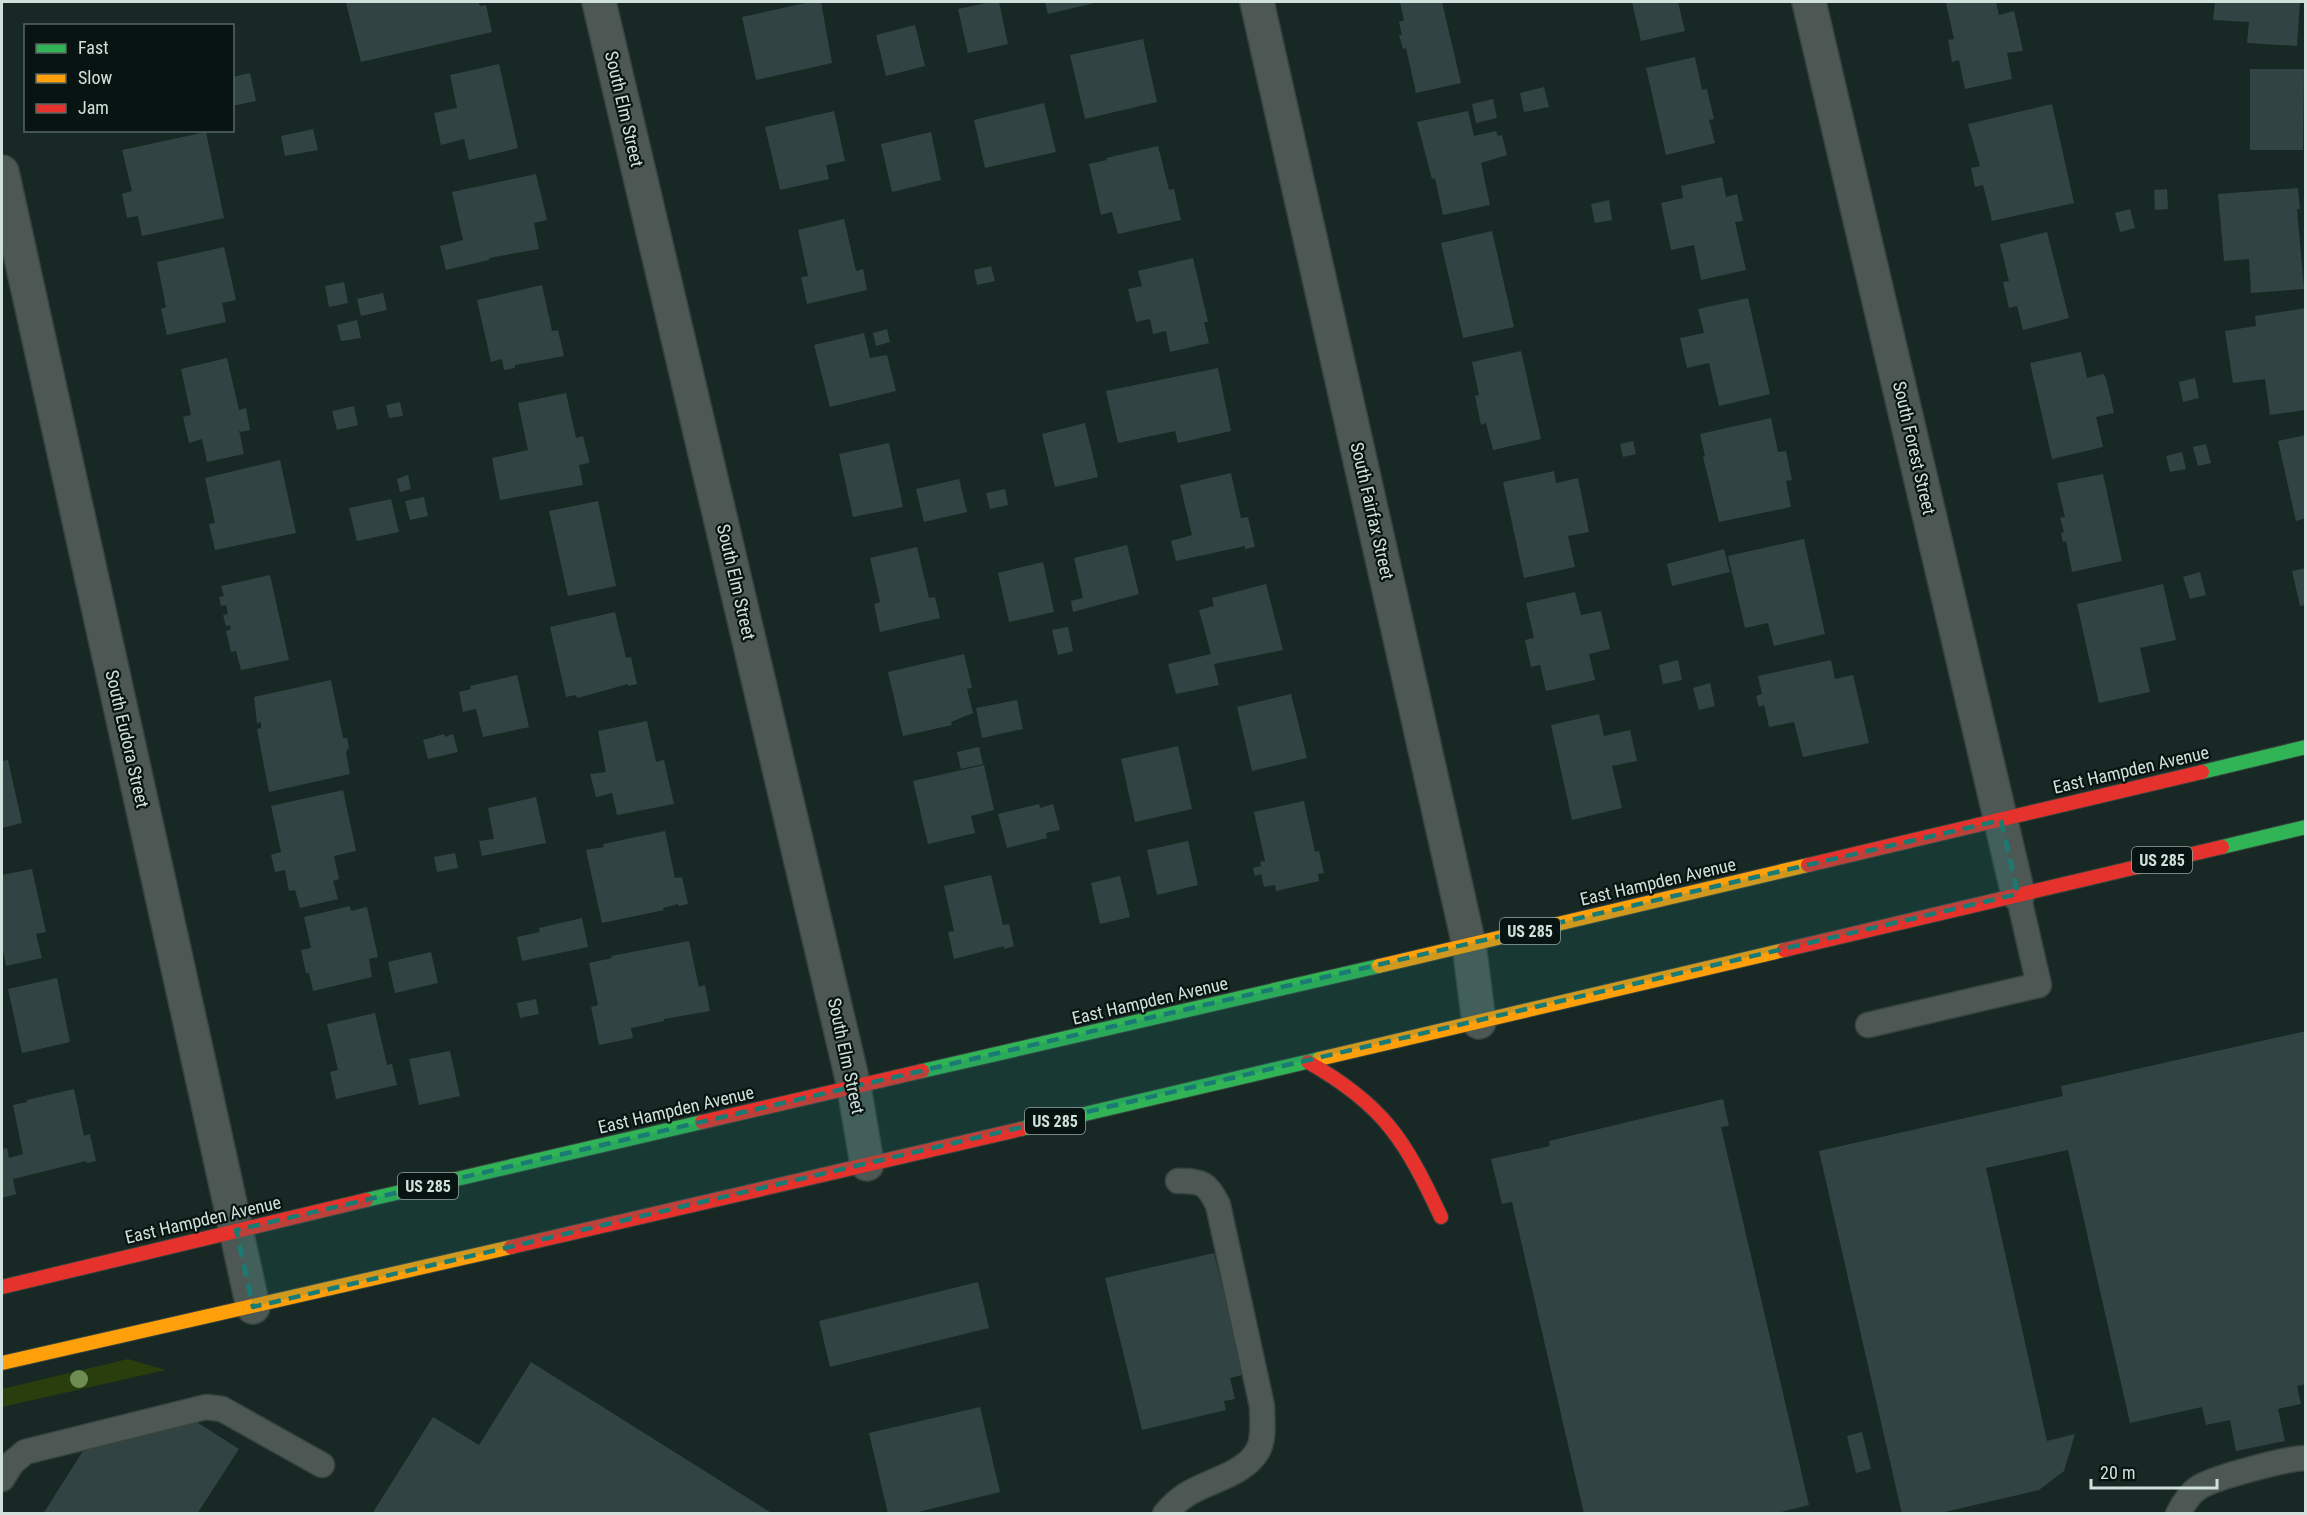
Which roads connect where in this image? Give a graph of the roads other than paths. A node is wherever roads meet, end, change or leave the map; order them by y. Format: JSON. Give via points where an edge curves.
{"nodes":[{"id":1,"x":599,"y":2,"type":"edge"},
{"id":2,"x":1257,"y":2,"type":"edge"},
{"id":3,"x":1809,"y":2,"type":"edge"},
{"id":4,"x":2,"y":172,"type":"edge"},
{"id":5,"x":2306,"y":747,"type":"edge"},
{"id":6,"x":2001,"y":820,"type":"junction"},
{"id":7,"x":2306,"y":827,"type":"edge"},
{"id":8,"x":2018,"y":894,"type":"junction"},
{"id":9,"x":1469,"y":945,"type":"junction"},
{"id":10,"x":1479,"y":1022,"type":"junction"},
{"id":11,"x":1868,"y":1025,"type":"dead end"},
{"id":12,"x":1308,"y":1062,"type":"junction"},
{"id":13,"x":855,"y":1087,"type":"junction"},
{"id":14,"x":867,"y":1164,"type":"junction"},
{"id":15,"x":1178,"y":1181,"type":"dead end"},
{"id":16,"x":1440,"y":1217,"type":"dead end"},
{"id":17,"x":236,"y":1230,"type":"junction"},
{"id":18,"x":2,"y":1287,"type":"edge"},
{"id":19,"x":253,"y":1307,"type":"junction"},
{"id":20,"x":2,"y":1363,"type":"edge"},
{"id":21,"x":2306,"y":1458,"type":"edge"},
{"id":22,"x":322,"y":1465,"type":"dead end"},
{"id":23,"x":2,"y":1479,"type":"edge"},
{"id":24,"x":1165,"y":1514,"type":"edge"},
{"id":25,"x":2178,"y":1514,"type":"edge"}],
"edges":[{"from":1,"to":13,"type":"street","name":"South Elm Street"},
{"from":2,"to":9,"type":"street","name":"South Fairfax Street"},
{"from":3,"to":6,"type":"street","name":"South Forest Street"},
{"from":4,"to":17,"type":"street","name":"South Eudora Street"},
{"from":5,"to":6,"type":"highway","name":"East Hampden Avenue","number":"US 285"},
{"from":6,"to":8,"type":"street","name":"South Forest Street"},
{"from":6,"to":9,"type":"highway","name":"East Hampden Avenue","number":"US 285"},
{"from":7,"to":8,"type":"highway","number":"US 285"},
{"from":8,"to":10,"type":"highway","number":"US 285"},
{"from":8,"to":11,"type":"lane","via":[[2039,985]]},
{"from":9,"to":10,"type":"street","name":"South Fairfax Street"},
{"from":9,"to":13,"type":"highway","name":"East Hampden Avenue","number":"US 285"},
{"from":10,"to":12,"type":"highway","number":"US 285"},
{"from":12,"to":14,"type":"highway","number":"US 285"},
{"from":12,"to":16,"type":"highway","via":[[1338,1077],[1381,1112],[1416,1164]]},
{"from":13,"to":14,"type":"street","name":"South Elm Street"},
{"from":13,"to":17,"type":"highway","name":"East Hampden Avenue","number":"US 285"},
{"from":14,"to":19,"type":"highway","number":"US 285"},
{"from":15,"to":24,"type":"lane","via":[[1205,1184],[1218,1205],[1262,1406],[1262,1426],[1258,1451],[1250,1460],[1185,1496]]},
{"from":17,"to":18,"type":"highway","name":"East Hampden Avenue","number":"US 285"},
{"from":17,"to":19,"type":"street","name":"South Eudora Street"},
{"from":19,"to":20,"type":"highway","number":"US 285"},
{"from":21,"to":25,"type":"lane","via":[[2214,1479],[2196,1489]]},
{"from":22,"to":23,"type":"lane","via":[[222,1408],[206,1407],[25,1452]]}]}
